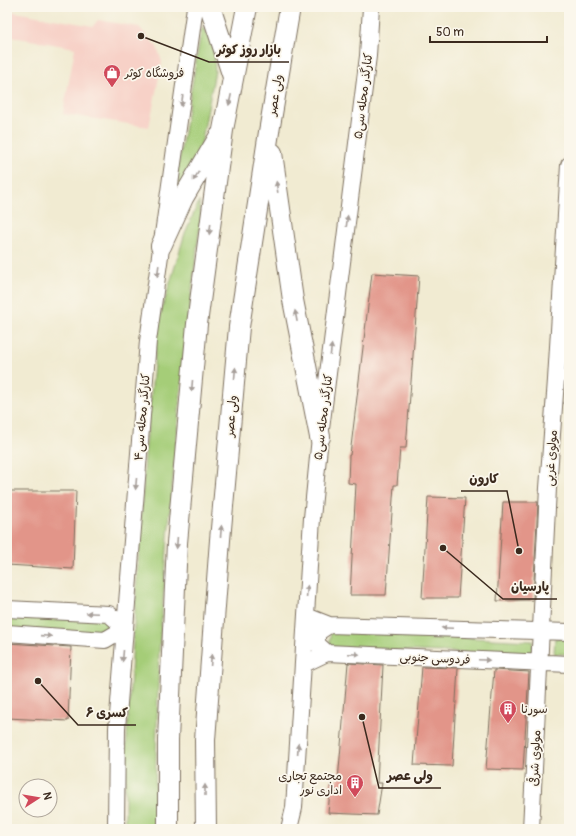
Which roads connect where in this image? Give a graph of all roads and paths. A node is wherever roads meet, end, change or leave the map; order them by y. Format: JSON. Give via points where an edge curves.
{"nodes":[{"id":1,"x":195,"y":7,"type":"edge"},
{"id":2,"x":210,"y":7,"type":"edge"},
{"id":3,"x":247,"y":7,"type":"edge"},
{"id":4,"x":290,"y":7,"type":"edge"},
{"id":5,"x":371,"y":7,"type":"edge"},
{"id":6,"x":234,"y":80,"type":"junction"},
{"id":7,"x":223,"y":130,"type":"junction"},
{"id":8,"x":269,"y":132,"type":"junction"},
{"id":9,"x":569,"y":165,"type":"edge"},
{"id":10,"x":161,"y":246,"type":"junction"},
{"id":11,"x":563,"y":381,"type":"edge"},
{"id":12,"x":320,"y":437,"type":"junction"},
{"id":13,"x":7,"y":608,"type":"edge"},
{"id":14,"x":306,"y":616,"type":"junction"},
{"id":15,"x":329,"y":625,"type":"junction"},
{"id":16,"x":125,"y":628,"type":"junction"},
{"id":17,"x":542,"y":631,"type":"junction"},
{"id":18,"x":569,"y":632,"type":"edge"},
{"id":19,"x":7,"y":633,"type":"edge"},
{"id":20,"x":327,"y":653,"type":"junction"},
{"id":21,"x":540,"y":662,"type":"junction"},
{"id":22,"x":304,"y":664,"type":"junction"},
{"id":23,"x":569,"y":664,"type":"edge"},
{"id":24,"x":116,"y":829,"type":"edge"},
{"id":25,"x":168,"y":829,"type":"edge"},
{"id":26,"x":206,"y":829,"type":"edge"},
{"id":27,"x":289,"y":829,"type":"edge"},
{"id":28,"x":531,"y":829,"type":"edge"}],
"edges":[{"from":1,"to":10,"type":"street","name":"کنارگذر محله سی۴","one_way":true},
{"from":2,"to":6,"type":"main road"},
{"from":3,"to":6,"type":"main road"},
{"from":4,"to":8,"type":"main road","name":"ولی عصر"},
{"from":12,"to":5,"type":"street","name":"کنارگذر محله سی۵","one_way":true,"via":[[368,56]]},
{"from":6,"to":7,"type":"main road","one_way":true},
{"from":7,"to":10,"type":"main road","one_way":true,"via":[[183,198]]},
{"from":7,"to":25,"type":"main road","one_way":true,"via":[[197,324],[177,543],[168,740]]},
{"from":12,"to":8,"type":"main road","one_way":true,"via":[[293,300]]},
{"from":26,"to":8,"type":"main road","name":"ولی عصر","one_way":true,"via":[[205,740],[220,532],[239,327]]},
{"from":9,"to":11,"type":"street","name":"مولوی غربی"},
{"from":10,"to":16,"type":"street","name":"کنارگذر محله سی۴","one_way":true,"via":[[148,341]]},
{"from":11,"to":17,"type":"street","name":"مولوی غربی","via":[[548,488]]},
{"from":14,"to":12,"type":"street","name":"کنارگذر محله سی۵","one_way":true},
{"from":16,"to":13,"type":"street","one_way":true,"via":[[109,614]]},
{"from":14,"to":15,"type":"street"},
{"from":14,"to":22,"type":"street","name":"کنارگذر محله سی۵"},
{"from":17,"to":15,"type":"street","one_way":true},
{"from":15,"to":20,"type":"street","via":[[317,633],[316,644]]},
{"from":19,"to":16,"type":"street","one_way":true,"via":[[105,640]]},
{"from":16,"to":24,"type":"street","name":"کنارگذر محله سی۴","one_way":true,"via":[[117,728]]},
{"from":17,"to":18,"type":"street"},
{"from":17,"to":21,"type":"street","name":"مولوی غربی"},
{"from":20,"to":21,"type":"street","name":"فردوسی جنوبی","one_way":true},
{"from":20,"to":22,"type":"street","name":"فردوسی جنوبی"},
{"from":21,"to":23,"type":"street","name":"فردوسی جنوبی"},
{"from":21,"to":28,"type":"street","name":"مولوی شرقی"},
{"from":27,"to":22,"type":"street","name":"کنارگذر محله سی۵","one_way":true,"via":[[294,808]]}]}
